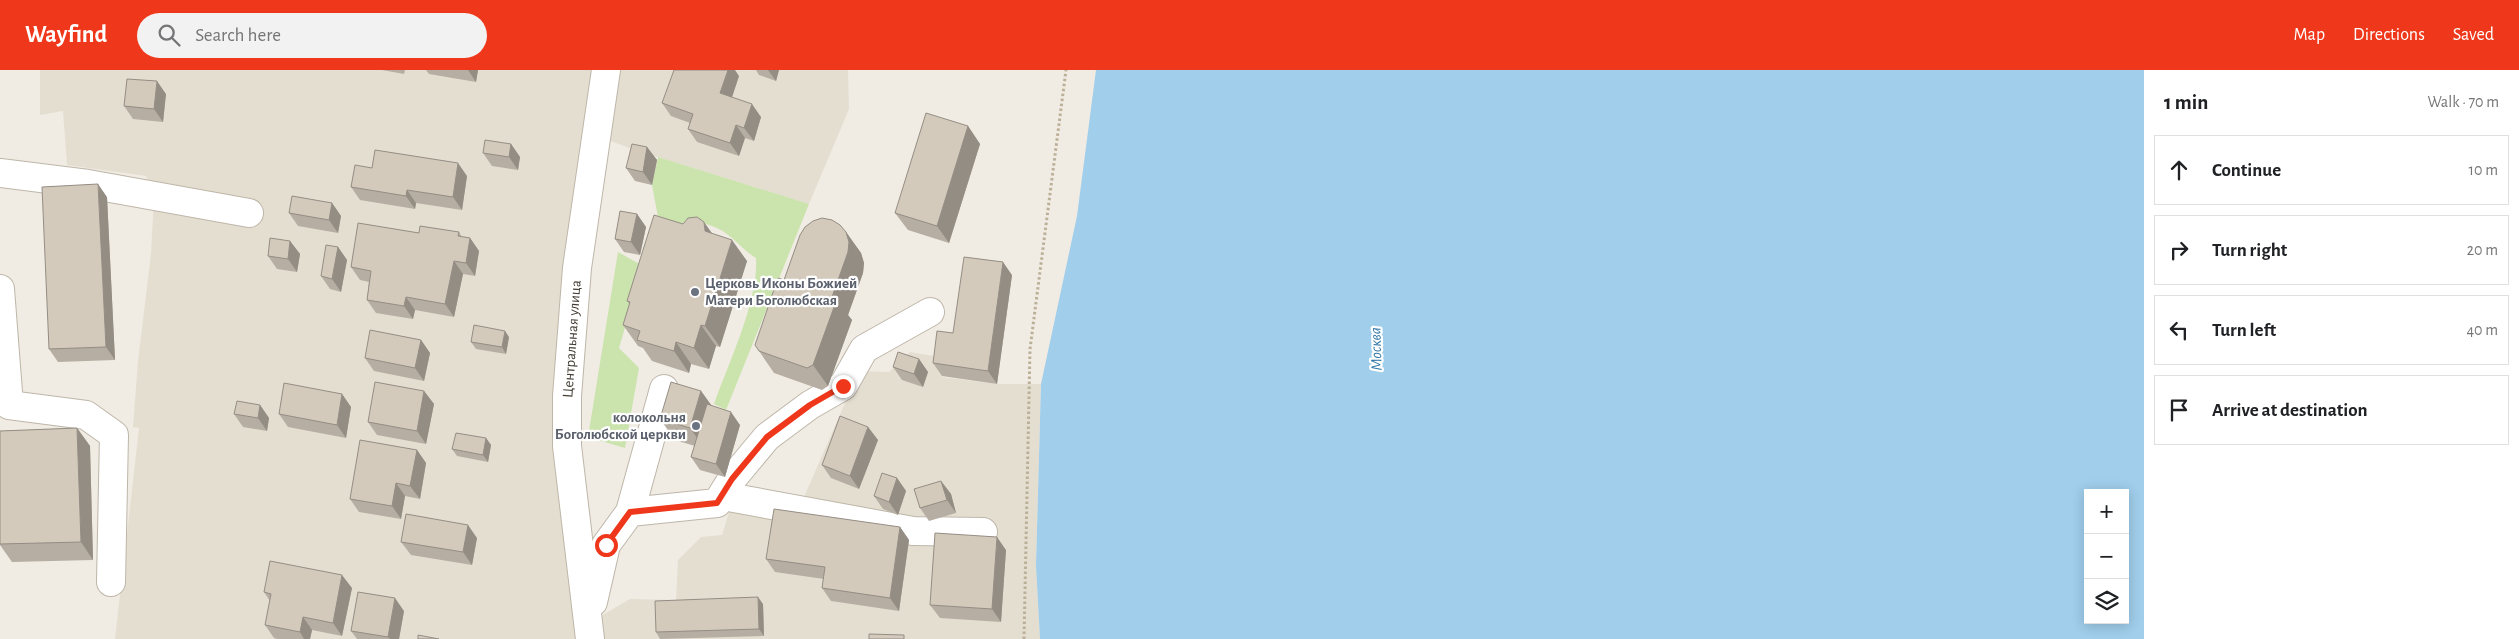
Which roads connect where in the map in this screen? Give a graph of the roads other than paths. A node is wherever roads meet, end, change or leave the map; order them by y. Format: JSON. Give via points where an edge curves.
{"nodes":[{"id":1,"x":606,"y":70,"type":"edge"},
{"id":2,"x":0,"y":173,"type":"edge"},
{"id":3,"x":249,"y":213,"type":"dead end"},
{"id":4,"x":0,"y":288,"type":"edge"},
{"id":5,"x":930,"y":312,"type":"dead end"},
{"id":6,"x":664,"y":389,"type":"dead end"},
{"id":7,"x":723,"y":496,"type":"junction"},
{"id":8,"x":630,"y":512,"type":"junction"},
{"id":9,"x":983,"y":532,"type":"dead end"},
{"id":10,"x":112,"y":582,"type":"dead end"},
{"id":11,"x":589,"y":631,"type":"edge"}],
"edges":[{"from":1,"to":11,"type":"street","name":"Центральная улица","via":[[576,268],[567,396],[567,446]]},
{"from":2,"to":3,"type":"street","via":[[88,184]]},
{"from":4,"to":10,"type":"street","via":[[9,405],[86,415],[114,435]]},
{"from":5,"to":7,"type":"street","via":[[864,349],[843,386],[810,405],[767,437],[732,479]]},
{"from":6,"to":8,"type":"street"},
{"from":7,"to":8,"type":"street","via":[[717,503]]},
{"from":7,"to":9,"type":"street","via":[[913,531]]},
{"from":8,"to":11,"type":"street","via":[[606,545]]}]}
